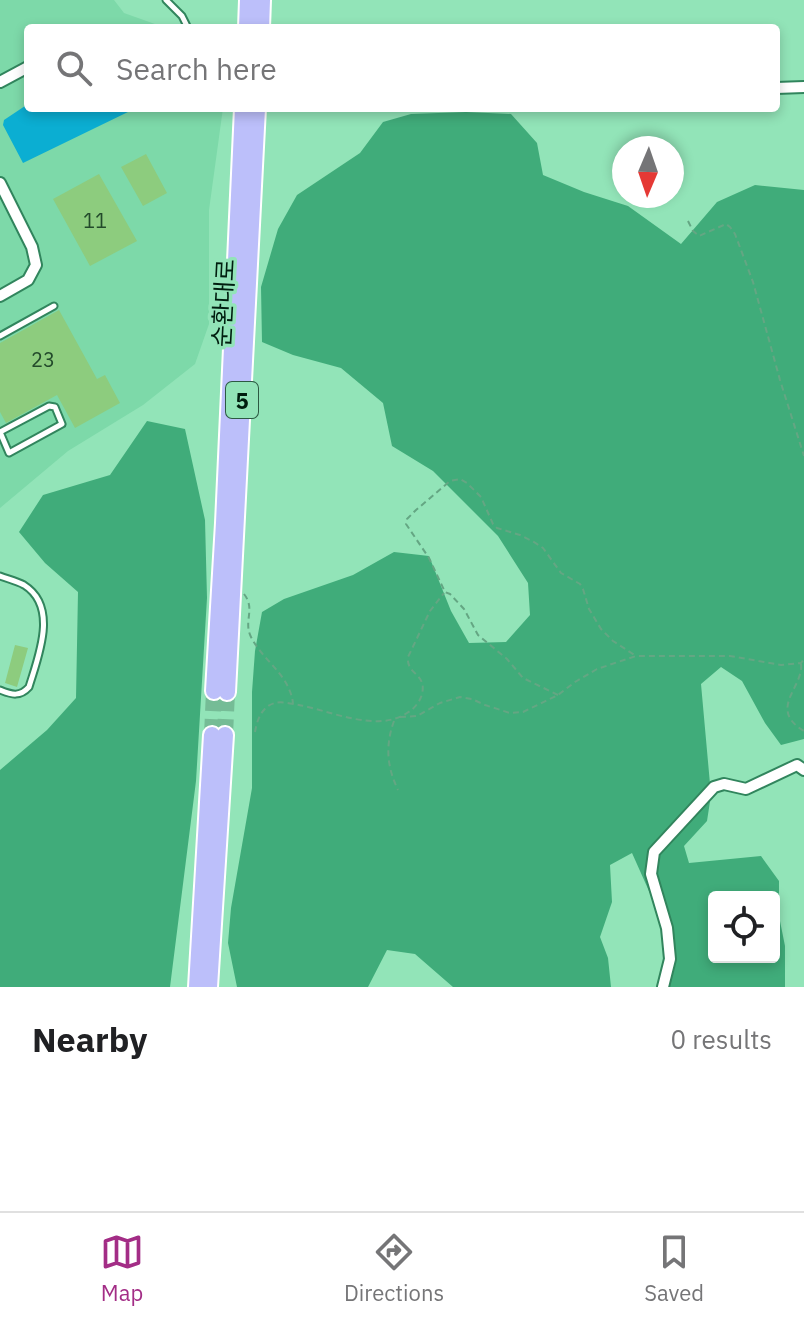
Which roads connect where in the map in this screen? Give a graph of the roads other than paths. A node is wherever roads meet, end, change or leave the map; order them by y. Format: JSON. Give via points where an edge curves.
{"nodes":[{"id":1,"x":166,"y":0,"type":"edge"},
{"id":2,"x":248,"y":0,"type":"edge"},
{"id":3,"x":262,"y":0,"type":"edge"},
{"id":4,"x":186,"y":24,"type":"edge"},
{"id":5,"x":247,"y":24,"type":"edge"},
{"id":6,"x":261,"y":24,"type":"edge"},
{"id":7,"x":24,"y":69,"type":"edge"},
{"id":8,"x":0,"y":82,"type":"edge"},
{"id":9,"x":804,"y":87,"type":"edge"},
{"id":10,"x":780,"y":88,"type":"edge"},
{"id":11,"x":243,"y":112,"type":"edge"},
{"id":12,"x":257,"y":112,"type":"edge"},
{"id":13,"x":0,"y":183,"type":"edge"},
{"id":14,"x":0,"y":296,"type":"edge"},
{"id":15,"x":54,"y":306,"type":"dead end"},
{"id":16,"x":0,"y":336,"type":"edge"},
{"id":17,"x":0,"y":432,"type":"edge"},
{"id":18,"x":0,"y":576,"type":"edge"},
{"id":19,"x":0,"y":690,"type":"edge"},
{"id":20,"x":804,"y":770,"type":"edge"},
{"id":21,"x":197,"y":987,"type":"edge"},
{"id":22,"x":209,"y":987,"type":"edge"},
{"id":23,"x":663,"y":987,"type":"edge"}],
"edges":[{"from":1,"to":4,"type":"lane"},
{"from":2,"to":5,"type":"main road"},
{"from":3,"to":6,"type":"main road"},
{"from":7,"to":8,"type":"street"},
{"from":9,"to":10,"type":"street"},
{"from":11,"to":12,"type":"main road","name":"순환대로","number":"5","via":[[220,692]]},
{"from":13,"to":14,"type":"street","via":[[36,265],[28,280]]},
{"from":15,"to":16,"type":"lane"},
{"from":17,"to":17,"type":"lane","via":[[9,453],[62,421],[49,406]]},
{"from":18,"to":19,"type":"lane","via":[[32,591],[43,621],[29,687],[18,695]]},
{"from":20,"to":23,"type":"street","via":[[797,765],[746,789],[714,787],[654,852],[651,874],[670,959]]},
{"from":21,"to":22,"type":"main road","via":[[218,735]]}]}
